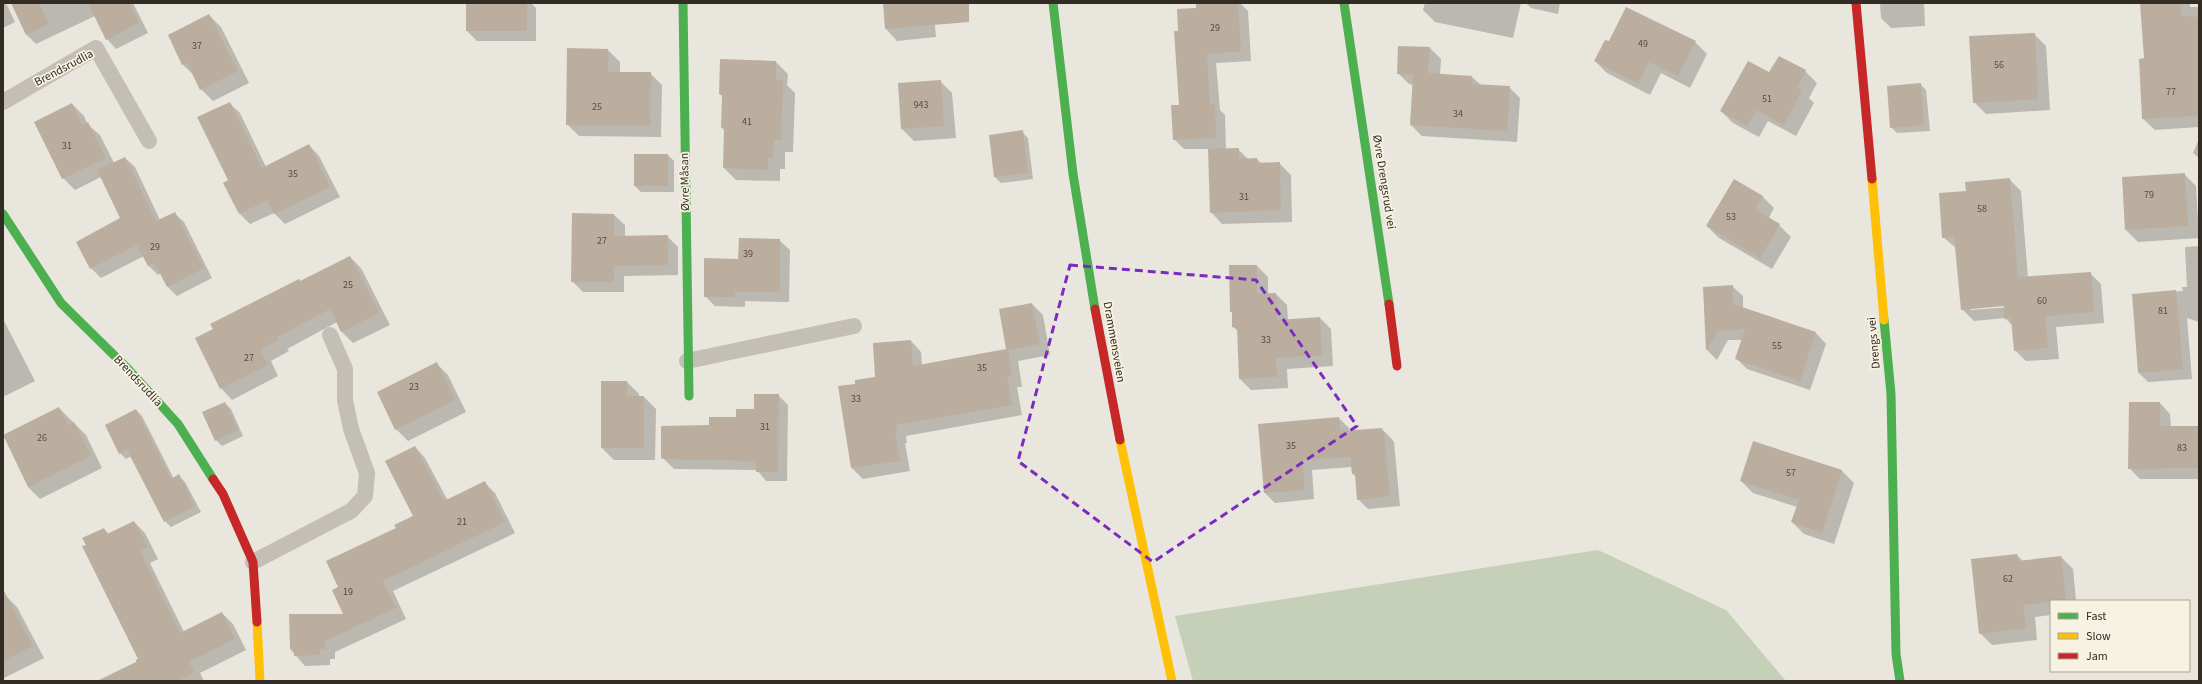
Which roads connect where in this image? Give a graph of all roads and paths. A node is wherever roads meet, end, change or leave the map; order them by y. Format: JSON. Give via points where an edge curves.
{"nodes":[{"id":1,"x":682,"y":3,"type":"edge"},
{"id":2,"x":1053,"y":3,"type":"edge"},
{"id":3,"x":1344,"y":3,"type":"edge"},
{"id":4,"x":1856,"y":3,"type":"edge"},
{"id":5,"x":3,"y":102,"type":"edge"},
{"id":6,"x":149,"y":141,"type":"dead end"},
{"id":7,"x":3,"y":214,"type":"edge"},
{"id":8,"x":854,"y":326,"type":"dead end"},
{"id":9,"x":330,"y":334,"type":"dead end"},
{"id":10,"x":686,"y":361,"type":"junction"},
{"id":11,"x":1397,"y":366,"type":"dead end"},
{"id":12,"x":689,"y":396,"type":"dead end"},
{"id":13,"x":253,"y":562,"type":"junction"},
{"id":14,"x":260,"y":681,"type":"edge"},
{"id":15,"x":1172,"y":681,"type":"edge"},
{"id":16,"x":1900,"y":681,"type":"edge"}],
"edges":[{"from":1,"to":10,"type":"street","name":"Øvre Måsan"},
{"from":2,"to":15,"type":"street","name":"Drammensveien","via":[[1071,155],[1109,387],[1139,538]]},
{"from":3,"to":11,"type":"street","name":"Øvre Drengsrud vei","via":[[1380,235]]},
{"from":4,"to":16,"type":"street","name":"Drengs vei","via":[[1891,394],[1896,654]]},
{"from":5,"to":6,"type":"lane","name":"Brendsrudlia","via":[[96,48]]},
{"from":7,"to":13,"type":"street","name":"Brendsrudlia","via":[[60,303],[128,369],[178,424],[224,494]]},
{"from":8,"to":10,"type":"lane"},
{"from":9,"to":13,"type":"lane","via":[[345,369],[345,400],[351,429],[366,473],[365,496],[351,511]]},
{"from":10,"to":12,"type":"street","name":"Øvre Måsan"},
{"from":13,"to":14,"type":"street","name":"Brendsrudlia"}]}
